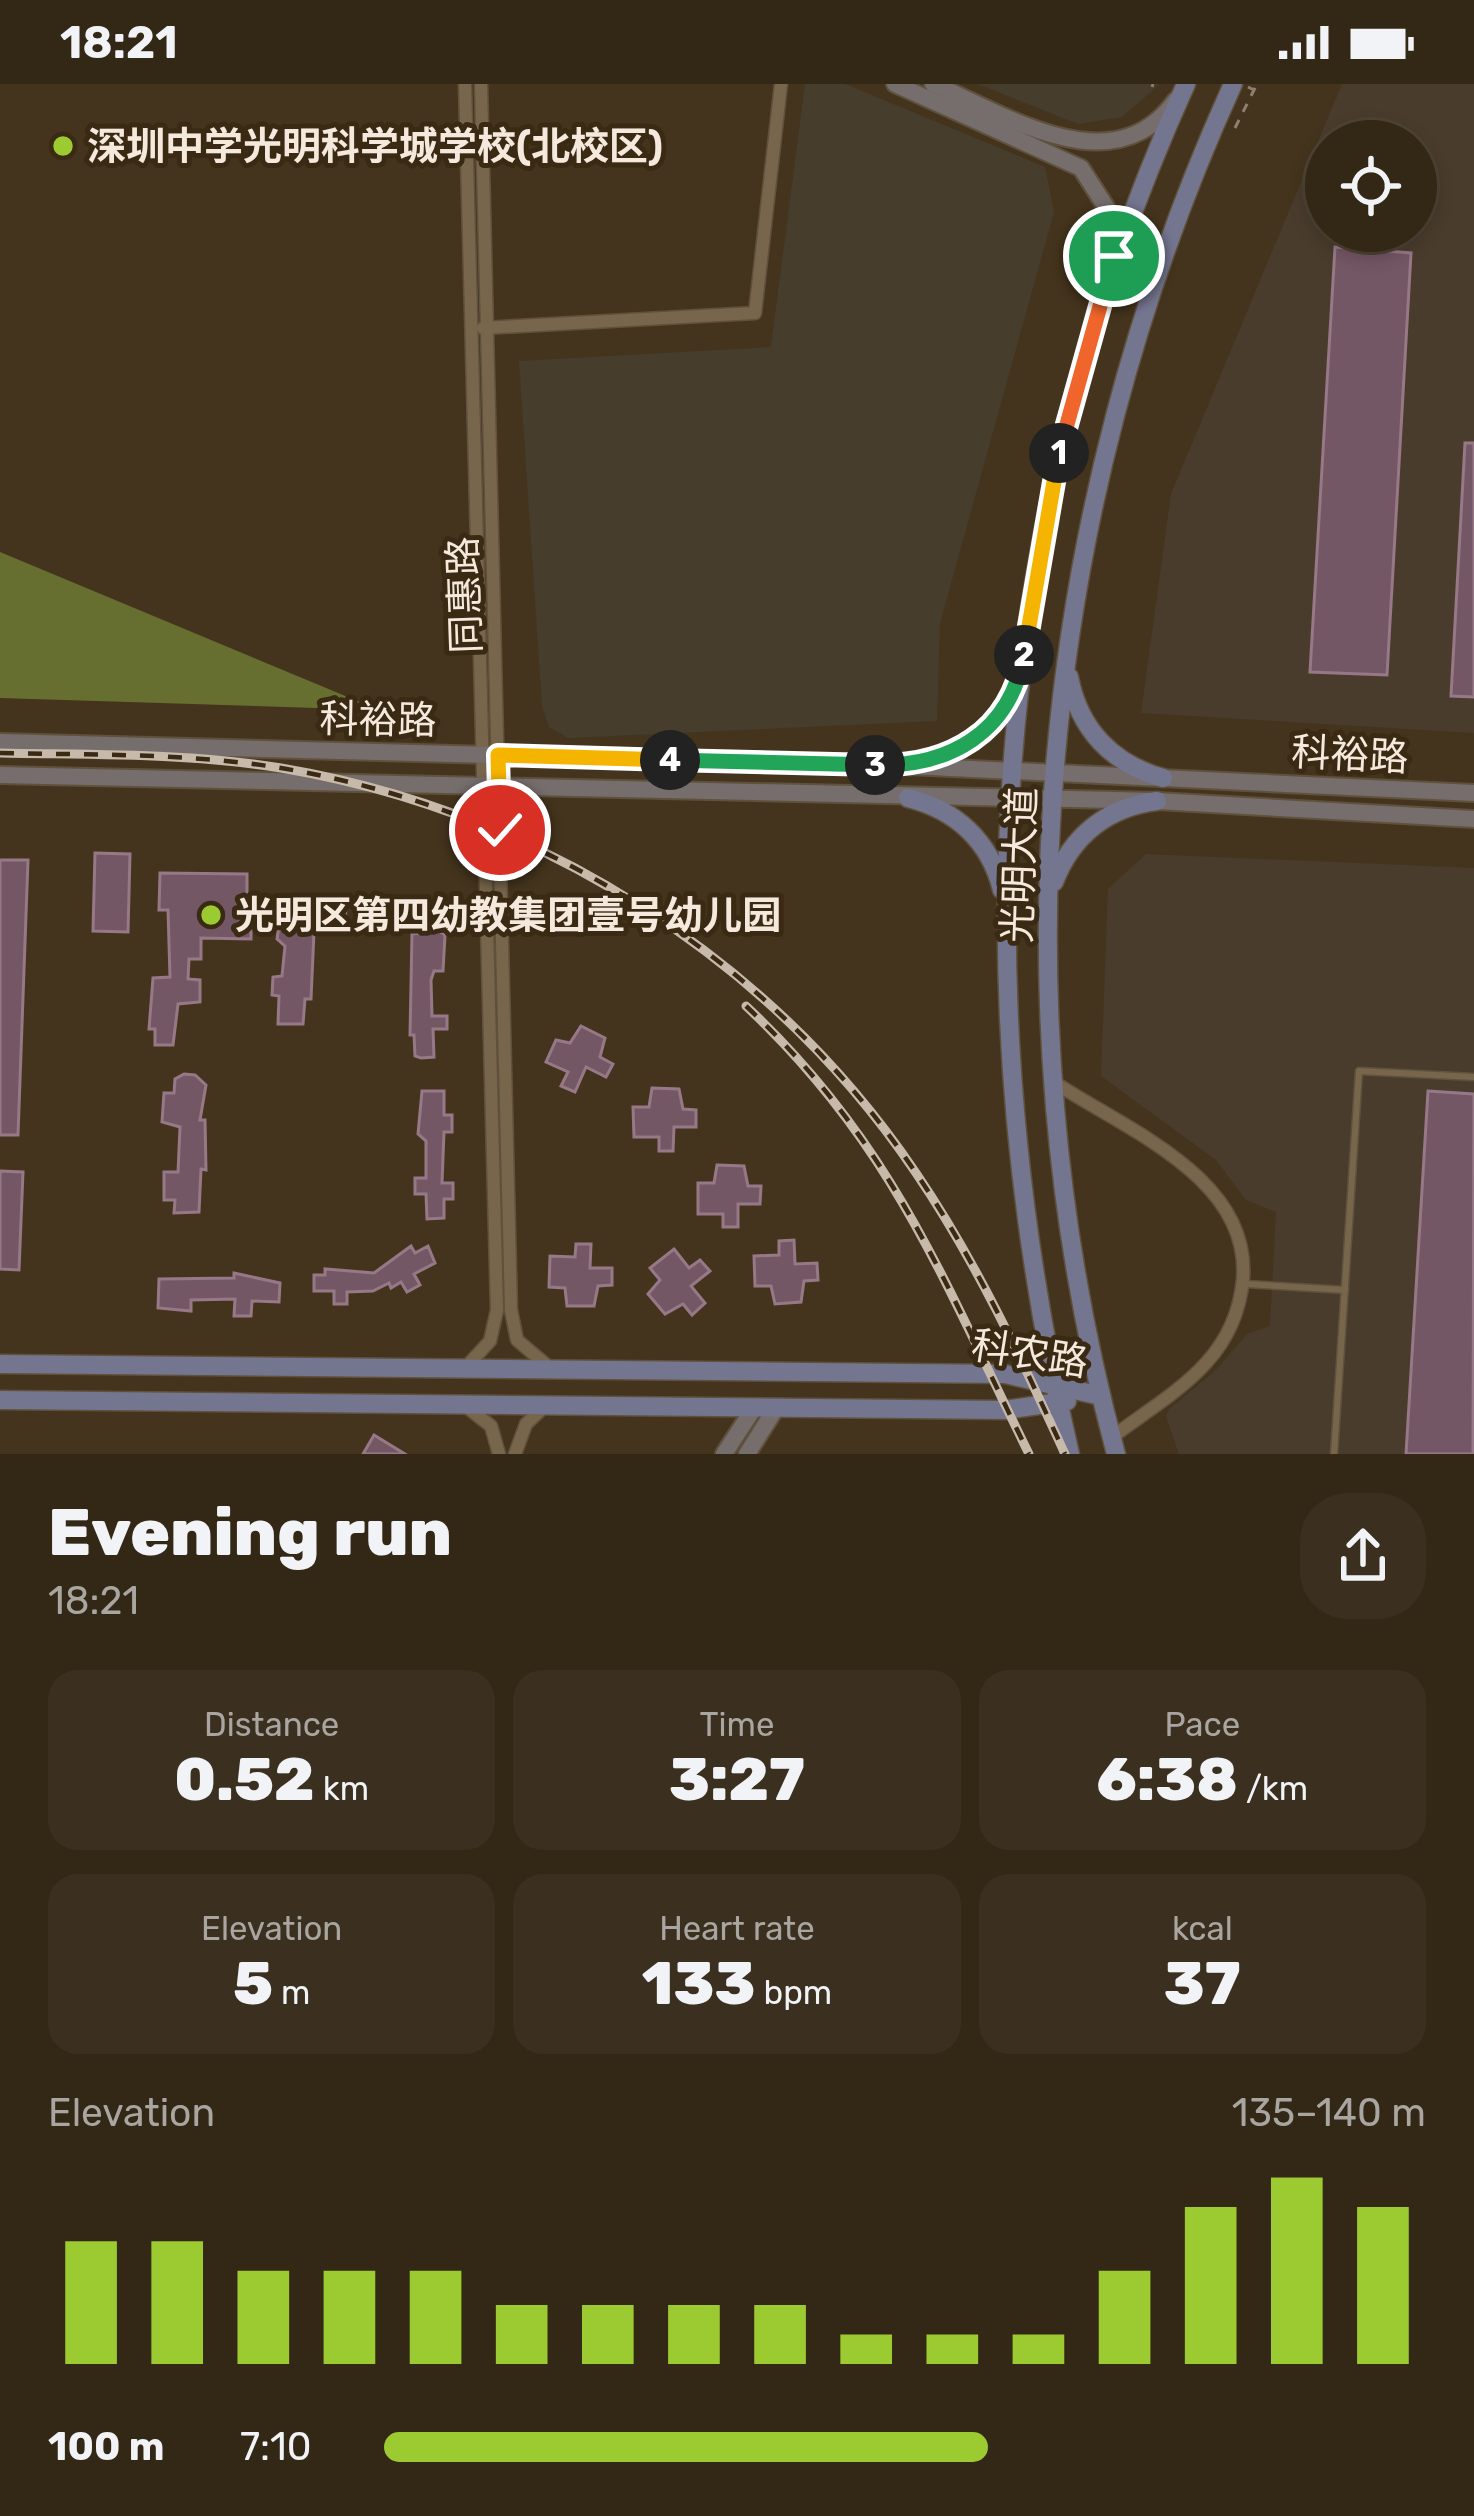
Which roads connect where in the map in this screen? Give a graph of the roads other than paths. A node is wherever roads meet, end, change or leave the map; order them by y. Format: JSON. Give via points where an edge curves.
{"nodes":[{"id":1,"x":465,"y":84,"type":"edge"},
{"id":2,"x":481,"y":84,"type":"edge"},
{"id":3,"x":781,"y":84,"type":"edge"},
{"id":4,"x":895,"y":84,"type":"edge"},
{"id":5,"x":933,"y":84,"type":"edge"},
{"id":6,"x":1237,"y":84,"type":"edge"},
{"id":7,"x":1184,"y":87,"type":"edge"},
{"id":8,"x":1112,"y":274,"type":"junction"},
{"id":9,"x":479,"y":328,"type":"junction"},
{"id":10,"x":1024,"y":658,"type":"junction"},
{"id":11,"x":1067,"y":661,"type":"junction"},
{"id":12,"x":0,"y":742,"type":"edge"},
{"id":13,"x":491,"y":755,"type":"junction"},
{"id":14,"x":910,"y":766,"type":"junction"},
{"id":15,"x":1013,"y":771,"type":"junction"},
{"id":16,"x":1054,"y":773,"type":"junction"},
{"id":17,"x":0,"y":775,"type":"edge"},
{"id":18,"x":1162,"y":778,"type":"junction"},
{"id":19,"x":491,"y":788,"type":"junction"},
{"id":20,"x":1474,"y":794,"type":"edge"},
{"id":21,"x":908,"y":798,"type":"junction"},
{"id":22,"x":1012,"y":800,"type":"junction"},
{"id":23,"x":1052,"y":800,"type":"junction"},
{"id":24,"x":1157,"y":801,"type":"junction"},
{"id":25,"x":1474,"y":819,"type":"edge"},
{"id":26,"x":1005,"y":910,"type":"junction"},
{"id":27,"x":1048,"y":911,"type":"junction"},
{"id":28,"x":1474,"y":1077,"type":"edge"},
{"id":29,"x":1053,"y":1082,"type":"junction"},
{"id":30,"x":1242,"y":1284,"type":"junction"},
{"id":31,"x":1345,"y":1290,"type":"junction"},
{"id":32,"x":0,"y":1364,"type":"edge"},
{"id":33,"x":458,"y":1369,"type":"junction"},
{"id":34,"x":557,"y":1370,"type":"junction"},
{"id":35,"x":1056,"y":1394,"type":"junction"},
{"id":36,"x":1101,"y":1396,"type":"junction"},
{"id":37,"x":0,"y":1400,"type":"edge"},
{"id":38,"x":456,"y":1405,"type":"junction"},
{"id":39,"x":546,"y":1406,"type":"junction"},
{"id":40,"x":754,"y":1408,"type":"junction"},
{"id":41,"x":776,"y":1408,"type":"junction"},
{"id":42,"x":1113,"y":1446,"type":"edge"},
{"id":43,"x":499,"y":1454,"type":"edge"},
{"id":44,"x":514,"y":1454,"type":"edge"},
{"id":45,"x":724,"y":1454,"type":"edge"},
{"id":46,"x":747,"y":1454,"type":"edge"},
{"id":47,"x":1070,"y":1454,"type":"edge"},
{"id":48,"x":1334,"y":1454,"type":"edge"}],
"edges":[{"from":1,"to":9,"type":"street","name":"同惠路"},
{"from":2,"to":9,"type":"street","name":"同惠路"},
{"from":3,"to":9,"type":"street","via":[[755,314]]},
{"from":4,"to":8,"type":"main road","via":[[1081,169],[1110,221]]},
{"from":5,"to":7,"type":"main road","via":[[1057,136],[1097,144],[1151,126]]},
{"from":6,"to":11,"type":"main road","name":"光明大道","via":[[1178,213],[1112,415]]},
{"from":7,"to":8,"type":"main road","name":"光明大道"},
{"from":8,"to":10,"type":"main road","name":"光明大道","via":[[1050,488]]},
{"from":9,"to":13,"type":"street","name":"同惠路"},
{"from":10,"to":14,"type":"main road","via":[[991,726],[954,753]]},
{"from":10,"to":15,"type":"main road","name":"光明大道"},
{"from":11,"to":16,"type":"main road","name":"光明大道"},
{"from":11,"to":18,"type":"main road","via":[[1071,691],[1092,733],[1123,762]]},
{"from":12,"to":13,"type":"main road","name":"科裕路"},
{"from":13,"to":14,"type":"main road","name":"科裕路"},
{"from":13,"to":19,"type":"street","name":"同惠路"},
{"from":14,"to":15,"type":"main road","name":"科裕路"},
{"from":15,"to":16,"type":"main road","name":"科裕路"},
{"from":15,"to":22,"type":"main road","name":"光明大道"},
{"from":16,"to":18,"type":"main road","name":"科裕路"},
{"from":16,"to":23,"type":"main road","name":"光明大道"},
{"from":17,"to":19,"type":"main road","name":"科裕路"},
{"from":18,"to":20,"type":"main road","name":"科裕路"},
{"from":19,"to":21,"type":"main road","name":"科裕路"},
{"from":19,"to":33,"type":"street","name":"同惠路","via":[[497,1310],[486,1348]]},
{"from":19,"to":34,"type":"street","name":"同惠路","via":[[512,1323],[527,1353]]},
{"from":21,"to":22,"type":"main road","name":"科裕路"},
{"from":21,"to":26,"type":"main road","via":[[949,814],[981,843]]},
{"from":22,"to":23,"type":"main road","name":"科裕路"},
{"from":22,"to":26,"type":"main road","name":"光明大道"},
{"from":23,"to":24,"type":"main road","name":"科裕路"},
{"from":23,"to":27,"type":"main road","name":"光明大道"},
{"from":24,"to":25,"type":"main road","name":"科裕路"},
{"from":24,"to":27,"type":"main road","via":[[1117,811],[1083,835],[1059,870]]},
{"from":26,"to":35,"type":"main road","name":"光明大道","via":[[1013,1133]]},
{"from":27,"to":29,"type":"main road","name":"光明大道"},
{"from":28,"to":31,"type":"lane","via":[[1359,1071]]},
{"from":29,"to":30,"type":"street","via":[[1204,1182],[1234,1228]]},
{"from":29,"to":36,"type":"main road","name":"光明大道"},
{"from":30,"to":31,"type":"lane"},
{"from":30,"to":42,"type":"street","via":[[1229,1330],[1205,1365]]},
{"from":31,"to":48,"type":"lane"},
{"from":32,"to":33,"type":"main road","name":"科农路"},
{"from":33,"to":34,"type":"main road","name":"科农路"},
{"from":34,"to":35,"type":"main road","name":"科农路","via":[[1005,1374]]},
{"from":35,"to":36,"type":"main road","name":"科农路"},
{"from":35,"to":41,"type":"main road","name":"科农路","via":[[1005,1410]]},
{"from":35,"to":47,"type":"main road","name":"光明大道"},
{"from":36,"to":42,"type":"main road","name":"光明大道"},
{"from":37,"to":38,"type":"main road","name":"科农路"},
{"from":38,"to":39,"type":"main road","name":"科农路"},
{"from":38,"to":43,"type":"street","via":[[485,1419]]},
{"from":39,"to":40,"type":"main road","name":"科农路"},
{"from":39,"to":44,"type":"street","via":[[526,1424]]},
{"from":40,"to":41,"type":"main road","name":"科农路"},
{"from":40,"to":45,"type":"main road"},
{"from":41,"to":46,"type":"main road"}]}
